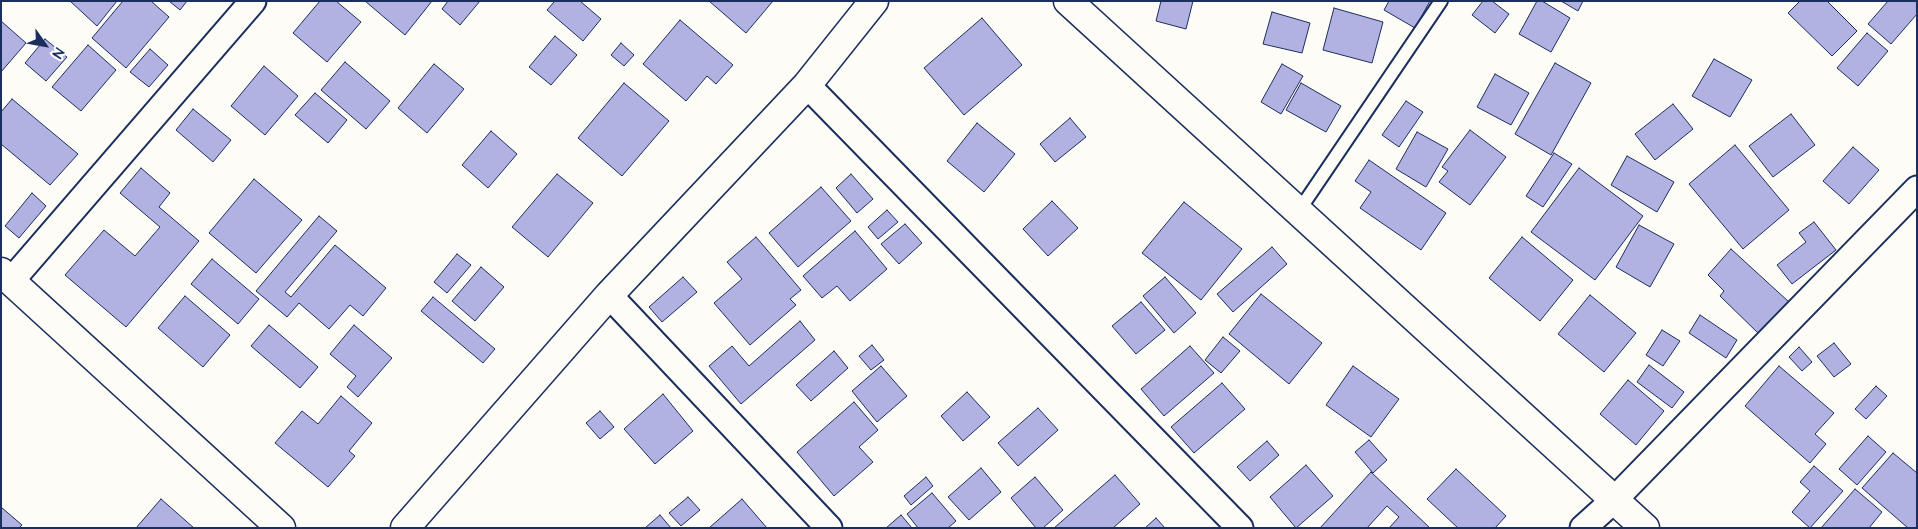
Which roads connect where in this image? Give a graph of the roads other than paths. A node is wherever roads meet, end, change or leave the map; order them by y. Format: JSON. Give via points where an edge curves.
{"nodes":[{"id":1,"x":253,"y":1,"type":"edge"},
{"id":2,"x":874,"y":1,"type":"edge"},
{"id":3,"x":1068,"y":1,"type":"edge"},
{"id":4,"x":1441,"y":1,"type":"edge"},
{"id":5,"x":807,"y":85,"type":"junction"},
{"id":6,"x":1917,"y":189,"type":"edge"},
{"id":7,"x":1298,"y":212,"type":"junction"},
{"id":8,"x":6,"y":276,"type":"edge"},
{"id":9,"x":609,"y":295,"type":"junction"},
{"id":10,"x":1614,"y":500,"type":"junction"},
{"id":11,"x":411,"y":526,"type":"edge"},
{"id":12,"x":281,"y":528,"type":"edge"},
{"id":13,"x":829,"y":528,"type":"edge"},
{"id":14,"x":1240,"y":528,"type":"edge"},
{"id":15,"x":1583,"y":528,"type":"edge"},
{"id":16,"x":1645,"y":528,"type":"edge"}],
"edges":[{"from":1,"to":8,"type":"street"},
{"from":2,"to":5,"type":"street"},
{"from":3,"to":7,"type":"street"},
{"from":4,"to":7,"type":"lane"},
{"from":5,"to":9,"type":"street"},
{"from":5,"to":14,"type":"street"},
{"from":6,"to":10,"type":"street"},
{"from":7,"to":10,"type":"street"},
{"from":8,"to":12,"type":"street"},
{"from":9,"to":11,"type":"street"},
{"from":9,"to":13,"type":"street"},
{"from":10,"to":15,"type":"street"},
{"from":10,"to":16,"type":"street"}]}
